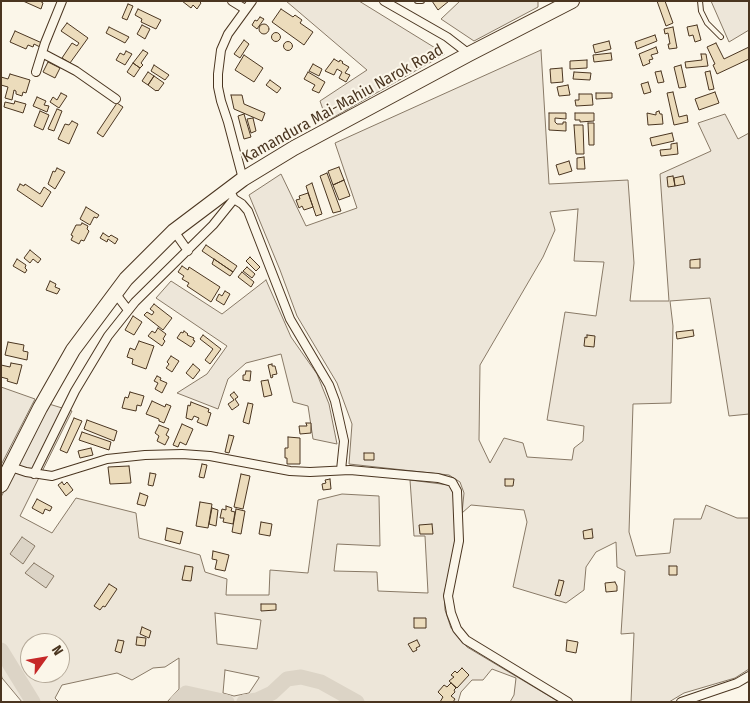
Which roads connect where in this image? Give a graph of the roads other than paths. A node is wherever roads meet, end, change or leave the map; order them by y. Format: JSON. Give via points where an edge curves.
{"nodes":[{"id":1,"x":70,"y":1,"type":"edge"},
{"id":2,"x":232,"y":1,"type":"edge"},
{"id":3,"x":252,"y":1,"type":"edge"},
{"id":4,"x":384,"y":1,"type":"edge"},
{"id":5,"x":417,"y":1,"type":"edge"},
{"id":6,"x":422,"y":1,"type":"edge"},
{"id":7,"x":572,"y":1,"type":"edge"},
{"id":8,"x":700,"y":1,"type":"edge"},
{"id":9,"x":62,"y":2,"type":"edge"},
{"id":10,"x":245,"y":10,"type":"junction"},
{"id":11,"x":721,"y":37,"type":"dead end"},
{"id":12,"x":42,"y":54,"type":"junction"},
{"id":13,"x":469,"y":54,"type":"junction"},
{"id":14,"x":36,"y":72,"type":"dead end"},
{"id":15,"x":116,"y":99,"type":"dead end"},
{"id":16,"x":243,"y":179,"type":"junction"},
{"id":17,"x":232,"y":194,"type":"junction"},
{"id":18,"x":174,"y":232,"type":"junction"},
{"id":19,"x":188,"y":251,"type":"junction"},
{"id":20,"x":115,"y":293,"type":"junction"},
{"id":21,"x":128,"y":310,"type":"junction"},
{"id":22,"x":11,"y":467,"type":"junction"},
{"id":23,"x":341,"y":470,"type":"junction"},
{"id":24,"x":34,"y":474,"type":"junction"},
{"id":25,"x":1,"y":485,"type":"edge"},
{"id":26,"x":749,"y":676,"type":"edge"},
{"id":27,"x":568,"y":702,"type":"edge"},
{"id":28,"x":681,"y":702,"type":"edge"}],
"edges":[{"from":1,"to":9,"type":"street"},
{"from":2,"to":10,"type":"street"},
{"from":3,"to":10,"type":"street"},
{"from":4,"to":13,"type":"street","via":[[440,32]]},
{"from":5,"to":6,"type":"lane"},
{"from":7,"to":13,"type":"highway","name":"Kamandura Mai-Mahiu Narok Road"},
{"from":8,"to":11,"type":"lane","via":[[707,23]]},
{"from":9,"to":12,"type":"street"},
{"from":10,"to":16,"type":"street","via":[[221,50],[218,74],[221,101]]},
{"from":12,"to":14,"type":"street"},
{"from":12,"to":15,"type":"street","via":[[76,71]]},
{"from":13,"to":16,"type":"highway","name":"Kamandura Mai-Mahiu Narok Road"},
{"from":16,"to":17,"type":"highway","name":"Kamandura Mai-Mahiu Narok Road"},
{"from":17,"to":18,"type":"highway","name":"Kamandura Mai-Mahiu Narok Road"},
{"from":17,"to":19,"type":"street","via":[[213,225]]},
{"from":17,"to":23,"type":"street","via":[[248,211],[290,318],[329,385],[344,440]]},
{"from":18,"to":19,"type":"street"},
{"from":18,"to":20,"type":"highway","name":"Kamandura Mai-Mahiu Narok Road"},
{"from":19,"to":21,"type":"street"},
{"from":20,"to":21,"type":"street"},
{"from":20,"to":22,"type":"highway","name":"Kamandura Mai-Mahiu Narok Road","via":[[73,350]]},
{"from":21,"to":24,"type":"street","via":[[108,336],[75,391]]},
{"from":22,"to":24,"type":"street"},
{"from":22,"to":25,"type":"highway","name":"Kamandura Mai-Mahiu Narok Road"},
{"from":23,"to":24,"type":"street","via":[[290,471],[210,456],[145,454],[107,459],[52,476]]},
{"from":23,"to":27,"type":"street","via":[[452,482],[457,491],[459,541],[448,596],[457,629],[466,640]]},
{"from":26,"to":28,"type":"street"}]}
